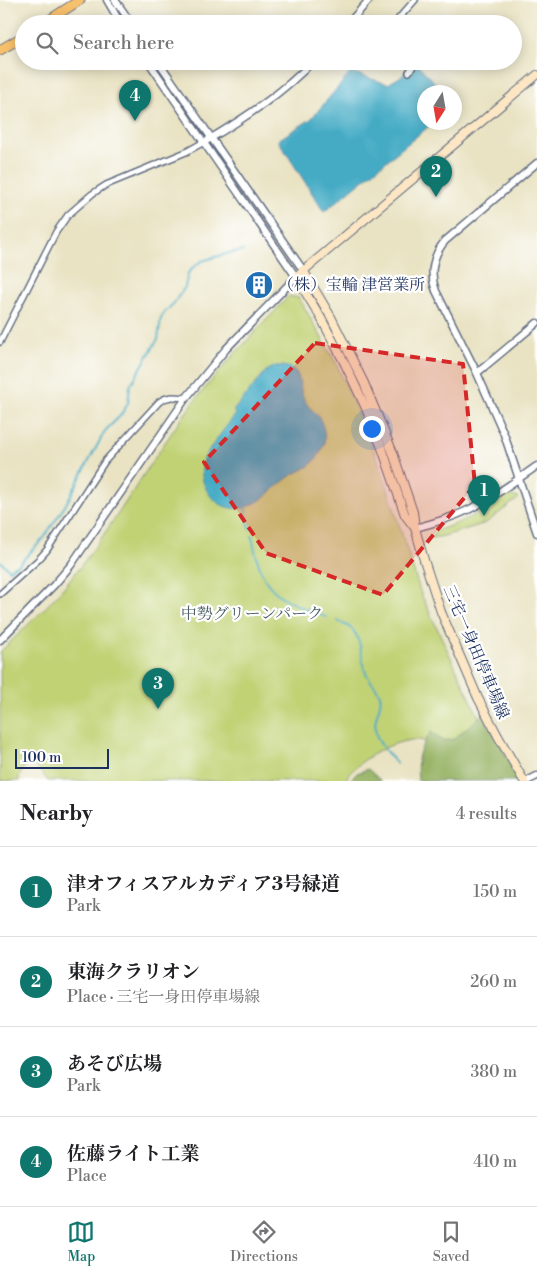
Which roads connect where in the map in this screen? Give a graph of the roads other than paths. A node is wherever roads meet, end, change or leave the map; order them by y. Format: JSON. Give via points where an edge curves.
{"nodes":[{"id":1,"x":80,"y":0,"type":"edge"},
{"id":2,"x":107,"y":0,"type":"edge"},
{"id":3,"x":115,"y":0,"type":"edge"},
{"id":4,"x":369,"y":0,"type":"edge"},
{"id":5,"x":415,"y":0,"type":"edge"},
{"id":6,"x":57,"y":15,"type":"edge"},
{"id":7,"x":116,"y":15,"type":"edge"},
{"id":8,"x":126,"y":15,"type":"edge"},
{"id":9,"x":356,"y":15,"type":"edge"},
{"id":10,"x":402,"y":15,"type":"edge"},
{"id":11,"x":15,"y":41,"type":"edge"},
{"id":12,"x":0,"y":50,"type":"edge"},
{"id":13,"x":154,"y":70,"type":"edge"},
{"id":14,"x":164,"y":70,"type":"edge"},
{"id":15,"x":303,"y":70,"type":"edge"},
{"id":16,"x":537,"y":75,"type":"edge"},
{"id":17,"x":211,"y":138,"type":"junction"},
{"id":18,"x":204,"y":142,"type":"junction"},
{"id":19,"x":537,"y":164,"type":"edge"},
{"id":20,"x":303,"y":270,"type":"junction"},
{"id":21,"x":296,"y":277,"type":"junction"},
{"id":22,"x":537,"y":323,"type":"edge"},
{"id":23,"x":0,"y":342,"type":"edge"},
{"id":24,"x":477,"y":373,"type":"junction"},
{"id":25,"x":186,"y":398,"type":"junction"},
{"id":26,"x":537,"y":466,"type":"edge"},
{"id":27,"x":519,"y":478,"type":"junction"},
{"id":28,"x":415,"y":528,"type":"junction"},
{"id":29,"x":537,"y":533,"type":"edge"},
{"id":30,"x":0,"y":594,"type":"edge"},
{"id":31,"x":0,"y":640,"type":"edge"},
{"id":32,"x":537,"y":776,"type":"edge"},
{"id":33,"x":526,"y":781,"type":"edge"}],
"edges":[{"from":1,"to":6,"type":"highway"},
{"from":2,"to":7,"type":"street"},
{"from":3,"to":8,"type":"street"},
{"from":4,"to":9,"type":"street"},
{"from":5,"to":10,"type":"street"},
{"from":11,"to":12,"type":"highway"},
{"from":13,"to":18,"type":"street"},
{"from":14,"to":17,"type":"street"},
{"from":15,"to":17,"type":"street","via":[[260,108]]},
{"from":16,"to":20,"type":"main road"},
{"from":17,"to":18,"type":"street"},
{"from":17,"to":20,"type":"street"},
{"from":18,"to":21,"type":"street"},
{"from":18,"to":23,"type":"street","via":[[106,185],[68,215],[56,232]]},
{"from":19,"to":24,"type":"street","via":[[449,237],[435,258],[432,276],[436,291]]},
{"from":20,"to":21,"type":"main road"},
{"from":20,"to":28,"type":"main road","name":"三宅一身田停車場線","via":[[364,383],[393,453],[413,512]]},
{"from":21,"to":25,"type":"street","via":[[226,349]]},
{"from":21,"to":28,"type":"main road","name":"三宅一身田停車場線","via":[[365,406],[405,515]]},
{"from":22,"to":24,"type":"street"},
{"from":24,"to":27,"type":"street"},
{"from":25,"to":30,"type":"street","via":[[171,396],[159,402],[105,461],[47,550]]},
{"from":25,"to":31,"type":"street","via":[[71,565]]},
{"from":26,"to":27,"type":"street"},
{"from":27,"to":28,"type":"street","via":[[472,508]]},
{"from":27,"to":29,"type":"street"},
{"from":28,"to":33,"type":"main road","name":"三宅一身田停車場線","via":[[433,590],[463,665],[498,736]]},
{"from":32,"to":33,"type":"street"}]}
